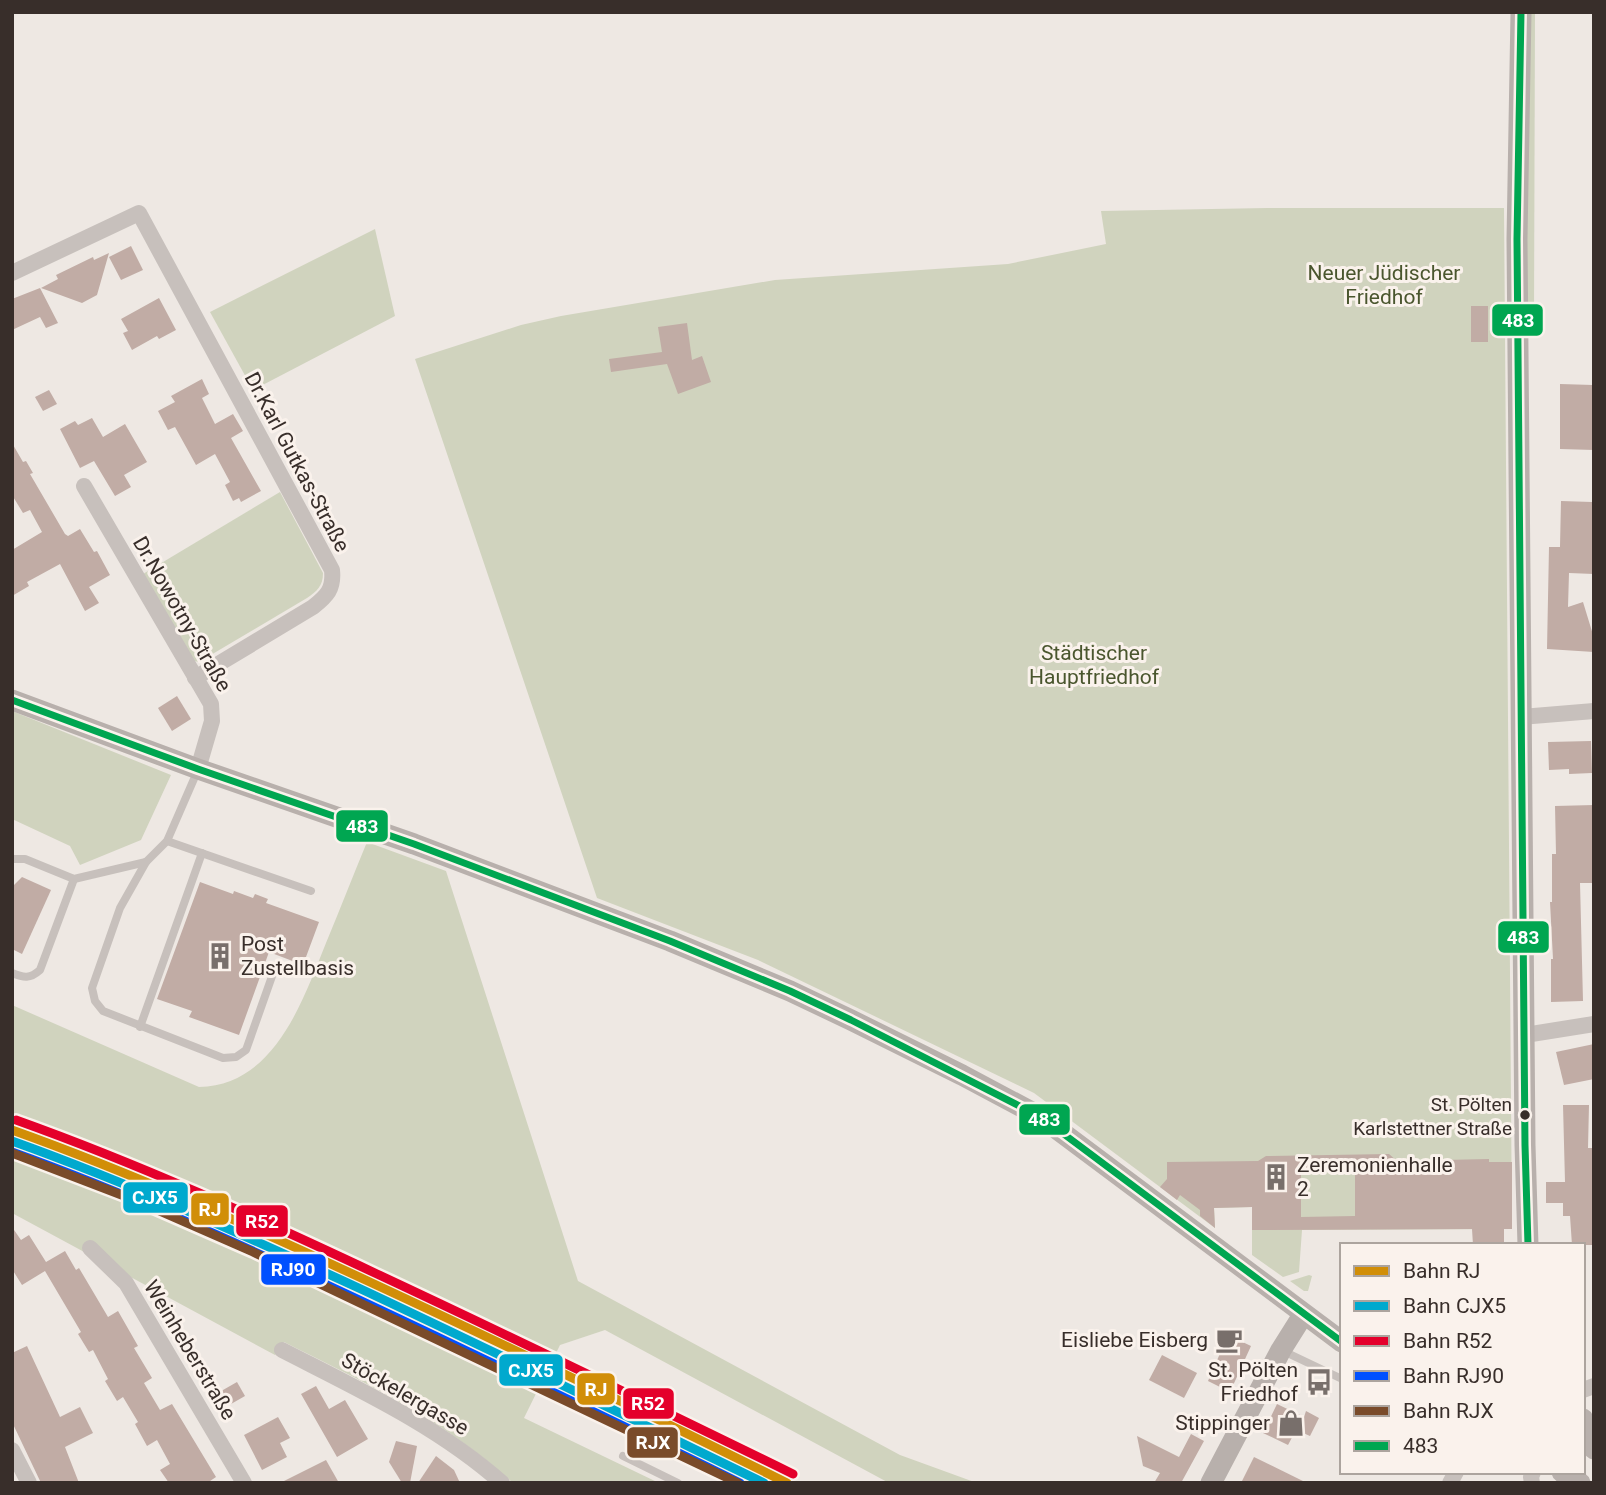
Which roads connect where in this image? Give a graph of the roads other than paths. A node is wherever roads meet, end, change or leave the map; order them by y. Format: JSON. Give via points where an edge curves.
{"nodes":[{"id":1,"x":1521,"y":12,"type":"edge"},
{"id":2,"x":12,"y":273,"type":"edge"},
{"id":3,"x":84,"y":486,"type":"dead end"},
{"id":4,"x":195,"y":678,"type":"junction"},
{"id":5,"x":12,"y":700,"type":"edge"},
{"id":6,"x":1594,"y":711,"type":"edge"},
{"id":7,"x":1522,"y":717,"type":"junction"},
{"id":8,"x":198,"y":769,"type":"junction"},
{"id":9,"x":167,"y":841,"type":"junction"},
{"id":10,"x":202,"y":853,"type":"junction"},
{"id":11,"x":12,"y":859,"type":"edge"},
{"id":12,"x":146,"y":862,"type":"junction"},
{"id":13,"x":74,"y":879,"type":"junction"},
{"id":14,"x":311,"y":891,"type":"dead end"},
{"id":15,"x":276,"y":965,"type":"dead end"},
{"id":16,"x":12,"y":973,"type":"edge"},
{"id":17,"x":1594,"y":1024,"type":"edge"},
{"id":18,"x":140,"y":1027,"type":"junction"},
{"id":19,"x":1525,"y":1035,"type":"junction"},
{"id":20,"x":1528,"y":1243,"type":"edge"},
{"id":21,"x":90,"y":1248,"type":"dead end"},
{"id":22,"x":1303,"y":1315,"type":"junction"},
{"id":23,"x":1340,"y":1341,"type":"edge"},
{"id":24,"x":282,"y":1350,"type":"dead end"},
{"id":25,"x":1281,"y":1350,"type":"junction"},
{"id":26,"x":1340,"y":1378,"type":"edge"},
{"id":27,"x":1585,"y":1425,"type":"edge"},
{"id":28,"x":1594,"y":1449,"type":"edge"},
{"id":29,"x":12,"y":1450,"type":"edge"},
{"id":30,"x":623,"y":1456,"type":"dead end"},
{"id":31,"x":29,"y":1483,"type":"edge"},
{"id":32,"x":244,"y":1483,"type":"edge"},
{"id":33,"x":502,"y":1483,"type":"edge"},
{"id":34,"x":678,"y":1483,"type":"edge"},
{"id":35,"x":1211,"y":1483,"type":"edge"}],
"edges":[{"from":1,"to":7,"type":"street","via":[[1517,239]]},
{"from":2,"to":4,"type":"street","name":"Dr.Karl Gutkas-Straße","via":[[139,213],[326,558],[333,577],[331,591],[313,607]]},
{"from":3,"to":4,"type":"street","name":"Dr.Nowotny-Straße"},
{"from":4,"to":8,"type":"street","name":"Dr.Nowotny-Straße","via":[[212,711]]},
{"from":5,"to":8,"type":"street"},
{"from":6,"to":7,"type":"street"},
{"from":7,"to":19,"type":"street"},
{"from":8,"to":9,"type":"lane"},
{"from":8,"to":22,"type":"street","via":[[670,941],[790,991],[951,1069],[1041,1117]]},
{"from":9,"to":10,"type":"lane"},
{"from":9,"to":12,"type":"lane"},
{"from":10,"to":14,"type":"lane"},
{"from":10,"to":18,"type":"lane"},
{"from":11,"to":13,"type":"lane","via":[[24,859]]},
{"from":12,"to":13,"type":"lane"},
{"from":12,"to":18,"type":"lane","via":[[120,908],[93,988],[103,1011]]},
{"from":13,"to":16,"type":"lane","via":[[40,970],[23,978]]},
{"from":15,"to":18,"type":"lane","via":[[246,1050],[236,1057],[223,1058]]},
{"from":17,"to":19,"type":"street"},
{"from":19,"to":20,"type":"street"},
{"from":21,"to":32,"type":"street","name":"Weinheberstraße","via":[[126,1283]]},
{"from":22,"to":23,"type":"street"},
{"from":22,"to":25,"type":"street"},
{"from":24,"to":33,"type":"street","name":"Stöckelergasse","via":[[380,1400],[482,1465]]},
{"from":25,"to":26,"type":"lane"},
{"from":25,"to":35,"type":"street"},
{"from":27,"to":28,"type":"street"},
{"from":29,"to":31,"type":"street"},
{"from":30,"to":34,"type":"lane"}]}
